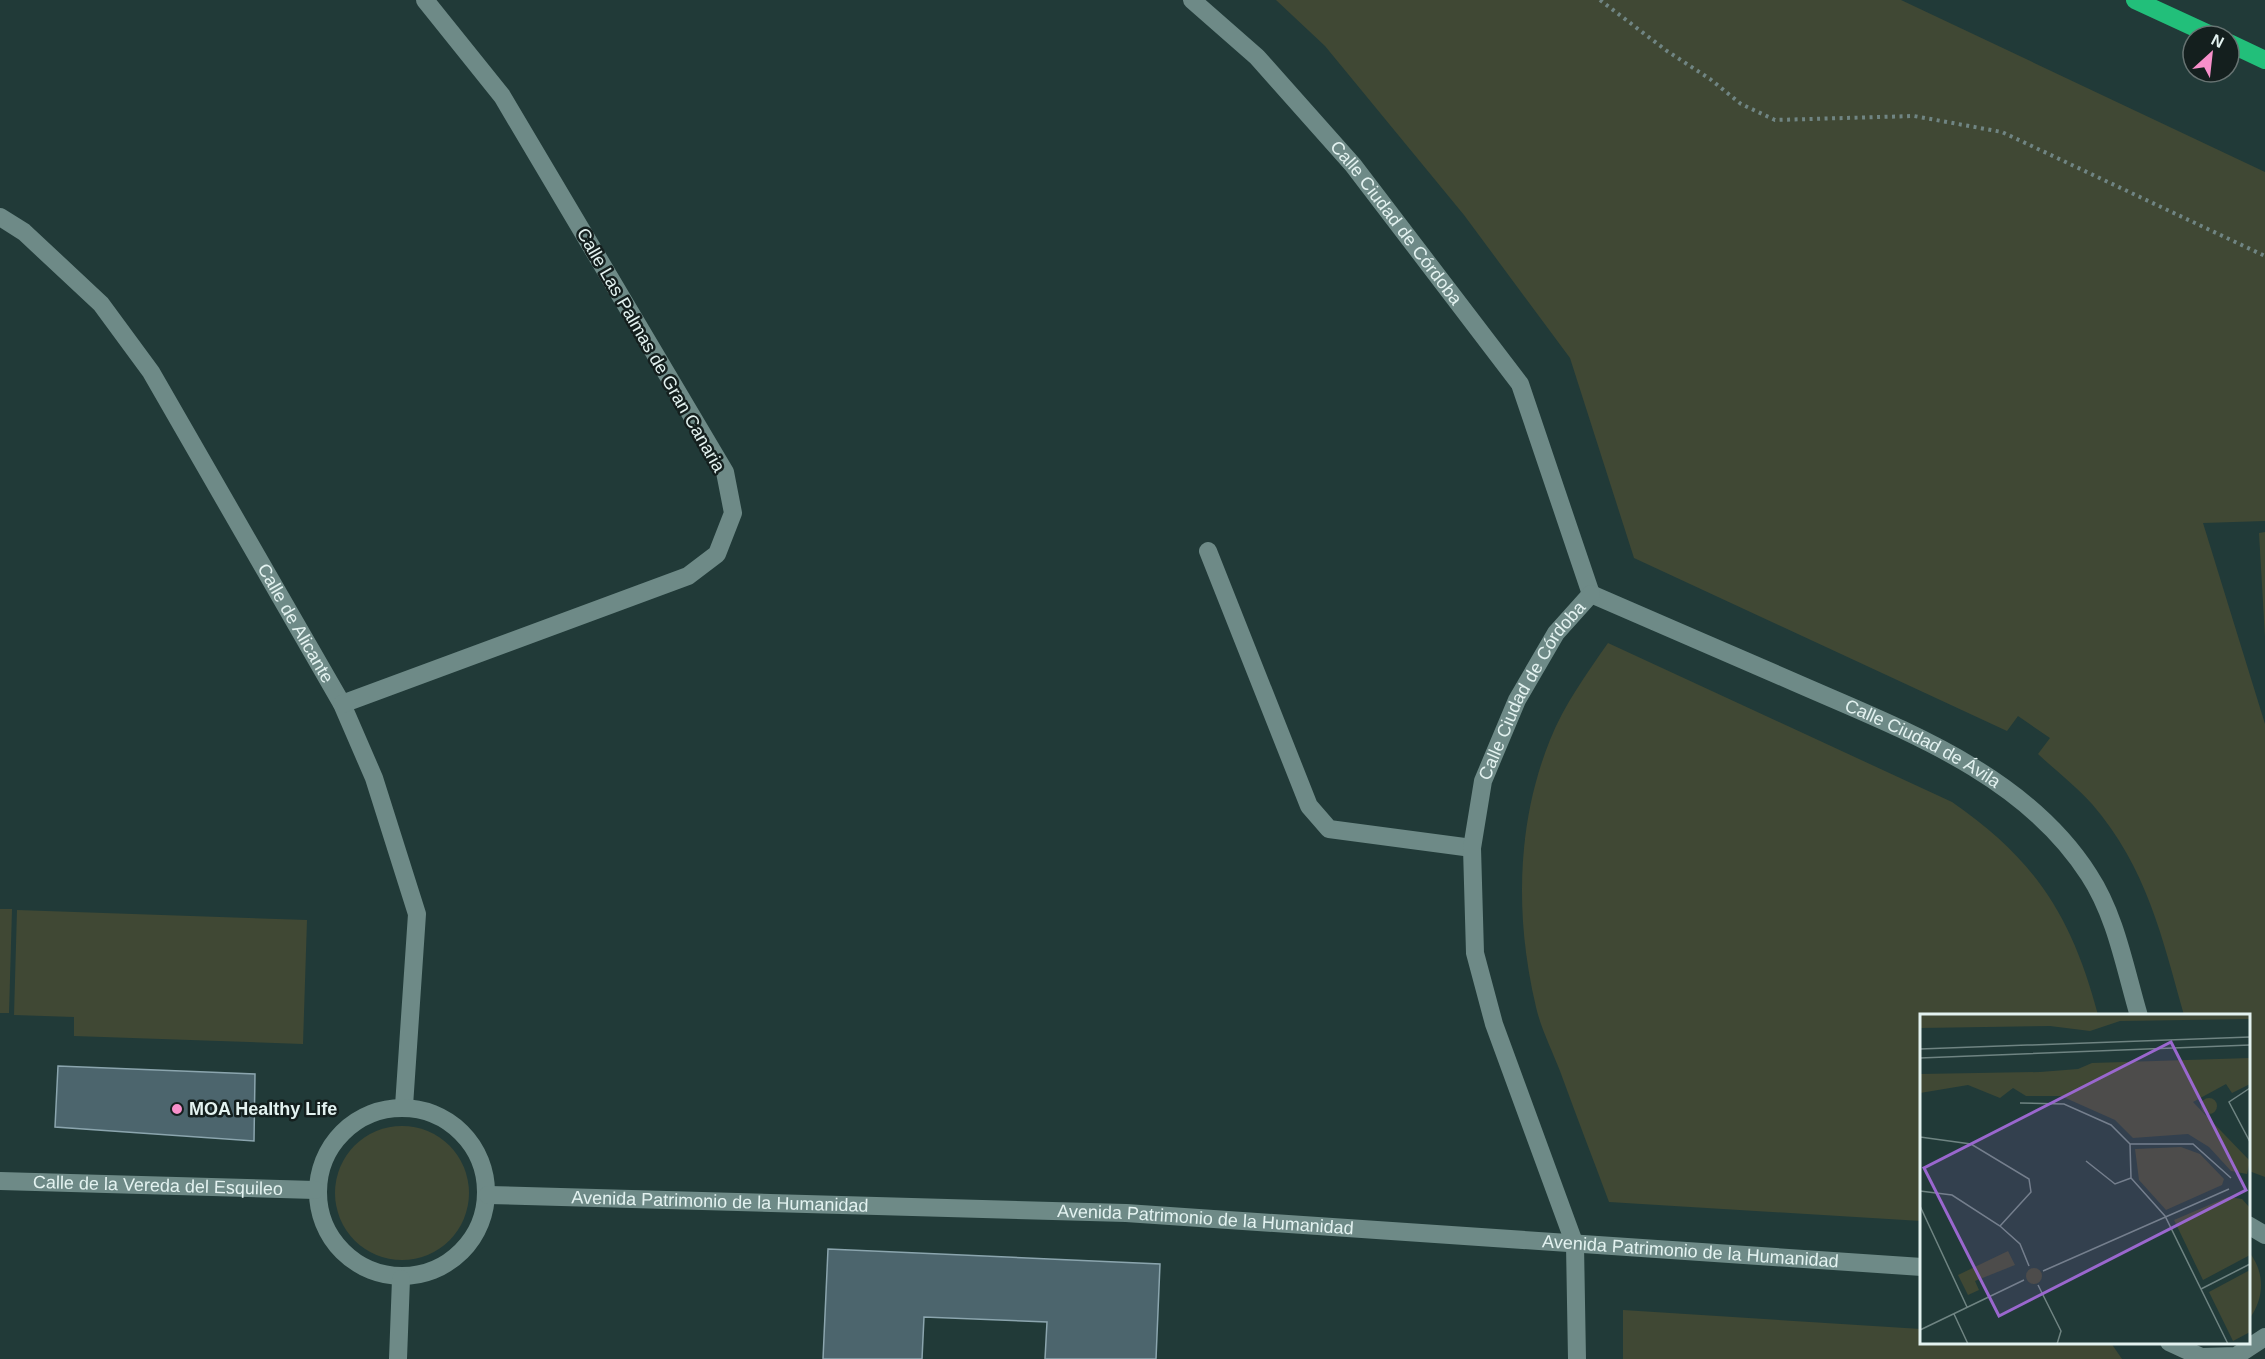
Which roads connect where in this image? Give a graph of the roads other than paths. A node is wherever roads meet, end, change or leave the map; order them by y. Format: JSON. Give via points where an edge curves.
{"nodes":[{"id":1,"x":425,"y":0,"type":"edge"},
{"id":2,"x":1192,"y":0,"type":"edge"},
{"id":3,"x":2135,"y":0,"type":"edge"},
{"id":4,"x":2187,"y":24,"type":"edge"},
{"id":5,"x":2241,"y":49,"type":"edge"},
{"id":6,"x":2265,"y":60,"type":"edge"},
{"id":7,"x":0,"y":218,"type":"edge"},
{"id":8,"x":1208,"y":551,"type":"dead end"},
{"id":9,"x":1591,"y":594,"type":"junction"},
{"id":10,"x":342,"y":704,"type":"junction"},
{"id":11,"x":1472,"y":848,"type":"junction"},
{"id":12,"x":2138,"y":1014,"type":"edge"},
{"id":13,"x":404,"y":1106,"type":"junction"},
{"id":14,"x":0,"y":1181,"type":"edge"},
{"id":15,"x":315,"y":1190,"type":"junction"},
{"id":16,"x":488,"y":1196,"type":"junction"},
{"id":17,"x":2250,"y":1226,"type":"edge"},
{"id":18,"x":2265,"y":1235,"type":"edge"},
{"id":19,"x":1575,"y":1245,"type":"junction"},
{"id":20,"x":1920,"y":1267,"type":"edge"},
{"id":21,"x":401,"y":1279,"type":"junction"},
{"id":22,"x":2265,"y":1337,"type":"edge"},
{"id":23,"x":2173,"y":1344,"type":"edge"},
{"id":24,"x":2236,"y":1357,"type":"edge"},
{"id":25,"x":398,"y":1359,"type":"edge"},
{"id":26,"x":1577,"y":1359,"type":"edge"}],
"edges":[{"from":1,"to":10,"type":"street","name":"Calle Las Palmas de Gran Canaria","via":[[502,96],[725,472],[733,513],[717,554],[688,576]]},
{"from":2,"to":9,"type":"street","name":"Calle Ciudad de Córdoba","via":[[1257,57],[1353,165],[1520,384]]},
{"from":3,"to":4,"type":"highway"},
{"from":5,"to":6,"type":"highway"},
{"from":7,"to":10,"type":"street","name":"Calle de Alicante","via":[[24,232],[101,304],[152,372]]},
{"from":8,"to":11,"type":"street","via":[[1309,806],[1329,829]]},
{"from":9,"to":11,"type":"street","name":"Calle Ciudad de Córdoba","via":[[1556,633],[1517,700],[1483,781]]},
{"from":9,"to":12,"type":"street","name":"Calle Ciudad de Ávila","via":[[1863,712],[1970,765],[2014,794],[2050,825],[2090,875],[2112,923]]},
{"from":10,"to":13,"type":"street","name":"Calle de Alicante","via":[[374,778],[417,914]]},
{"from":11,"to":19,"type":"street","name":"Calle Ciudad de Córdoba","via":[[1475,953],[1494,1024]]},
{"from":13,"to":15,"type":"street","via":[[361,1116],[328,1148]]},
{"from":13,"to":16,"type":"street","via":[[447,1119],[478,1152]]},
{"from":14,"to":15,"type":"street","name":"Calle de la Vereda del Esquileo"},
{"from":15,"to":21,"type":"street","via":[[326,1234],[358,1266]]},
{"from":16,"to":19,"type":"street","name":"Avenida Patrimonio de la Humanidad","via":[[1126,1213]]},
{"from":16,"to":21,"type":"street","via":[[476,1237],[444,1268]]},
{"from":17,"to":18,"type":"street"},
{"from":19,"to":20,"type":"street","name":"Avenida Patrimonio de la Humanidad"},
{"from":19,"to":26,"type":"street","name":"Calle Ciudad de Córdoba"},
{"from":21,"to":25,"type":"street"},
{"from":22,"to":24,"type":"street"},
{"from":23,"to":24,"type":"street","via":[[2201,1358]]}]}
